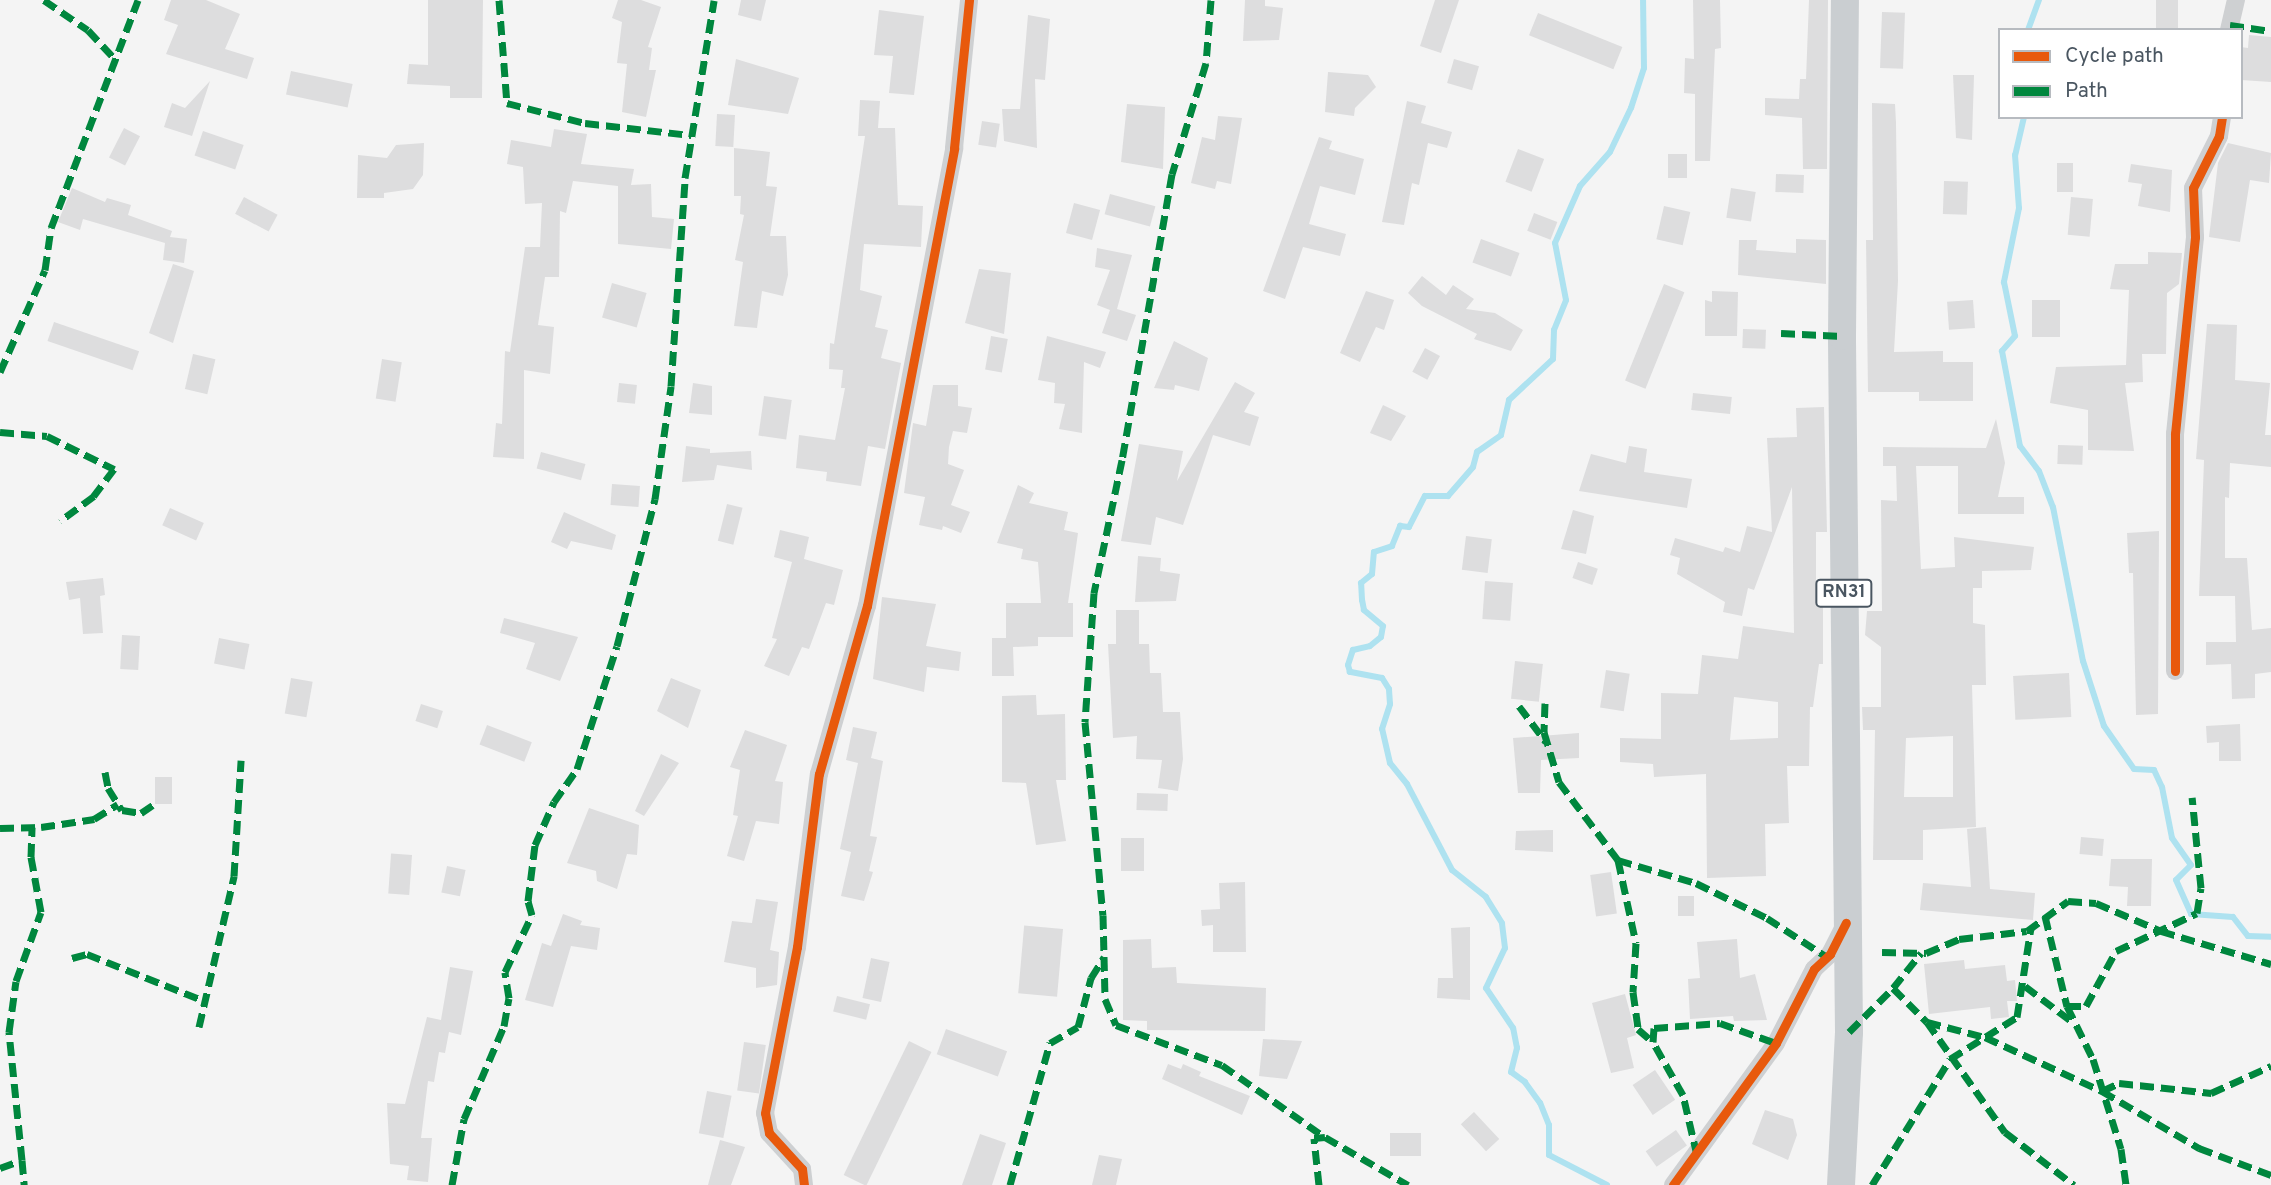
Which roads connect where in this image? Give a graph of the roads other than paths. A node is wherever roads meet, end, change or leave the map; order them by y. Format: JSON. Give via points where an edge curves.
{"nodes":[{"id":1,"x":969,"y":0,"type":"edge"},
{"id":2,"x":1845,"y":0,"type":"edge"},
{"id":3,"x":2236,"y":0,"type":"edge"},
{"id":4,"x":2229,"y":28,"type":"edge"},
{"id":5,"x":2222,"y":119,"type":"edge"},
{"id":6,"x":2175,"y":671,"type":"dead end"},
{"id":7,"x":1846,"y":923,"type":"junction"},
{"id":8,"x":804,"y":1185,"type":"edge"},
{"id":9,"x":1673,"y":1185,"type":"edge"},
{"id":10,"x":1842,"y":1185,"type":"edge"}],
"edges":[{"from":1,"to":8,"type":"street","via":[[944,203],[867,606],[819,774],[797,947],[765,1113],[769,1133],[802,1169]]},
{"from":2,"to":7,"type":"main road","number":"RN31"},
{"from":3,"to":4,"type":"street"},
{"from":5,"to":6,"type":"street","via":[[2219,136],[2193,188],[2195,237],[2175,434]]},
{"from":7,"to":9,"type":"street","via":[[1830,954],[1814,969],[1776,1043]]},
{"from":7,"to":10,"type":"main road","number":"RN31","via":[[1849,1032]]}]}
